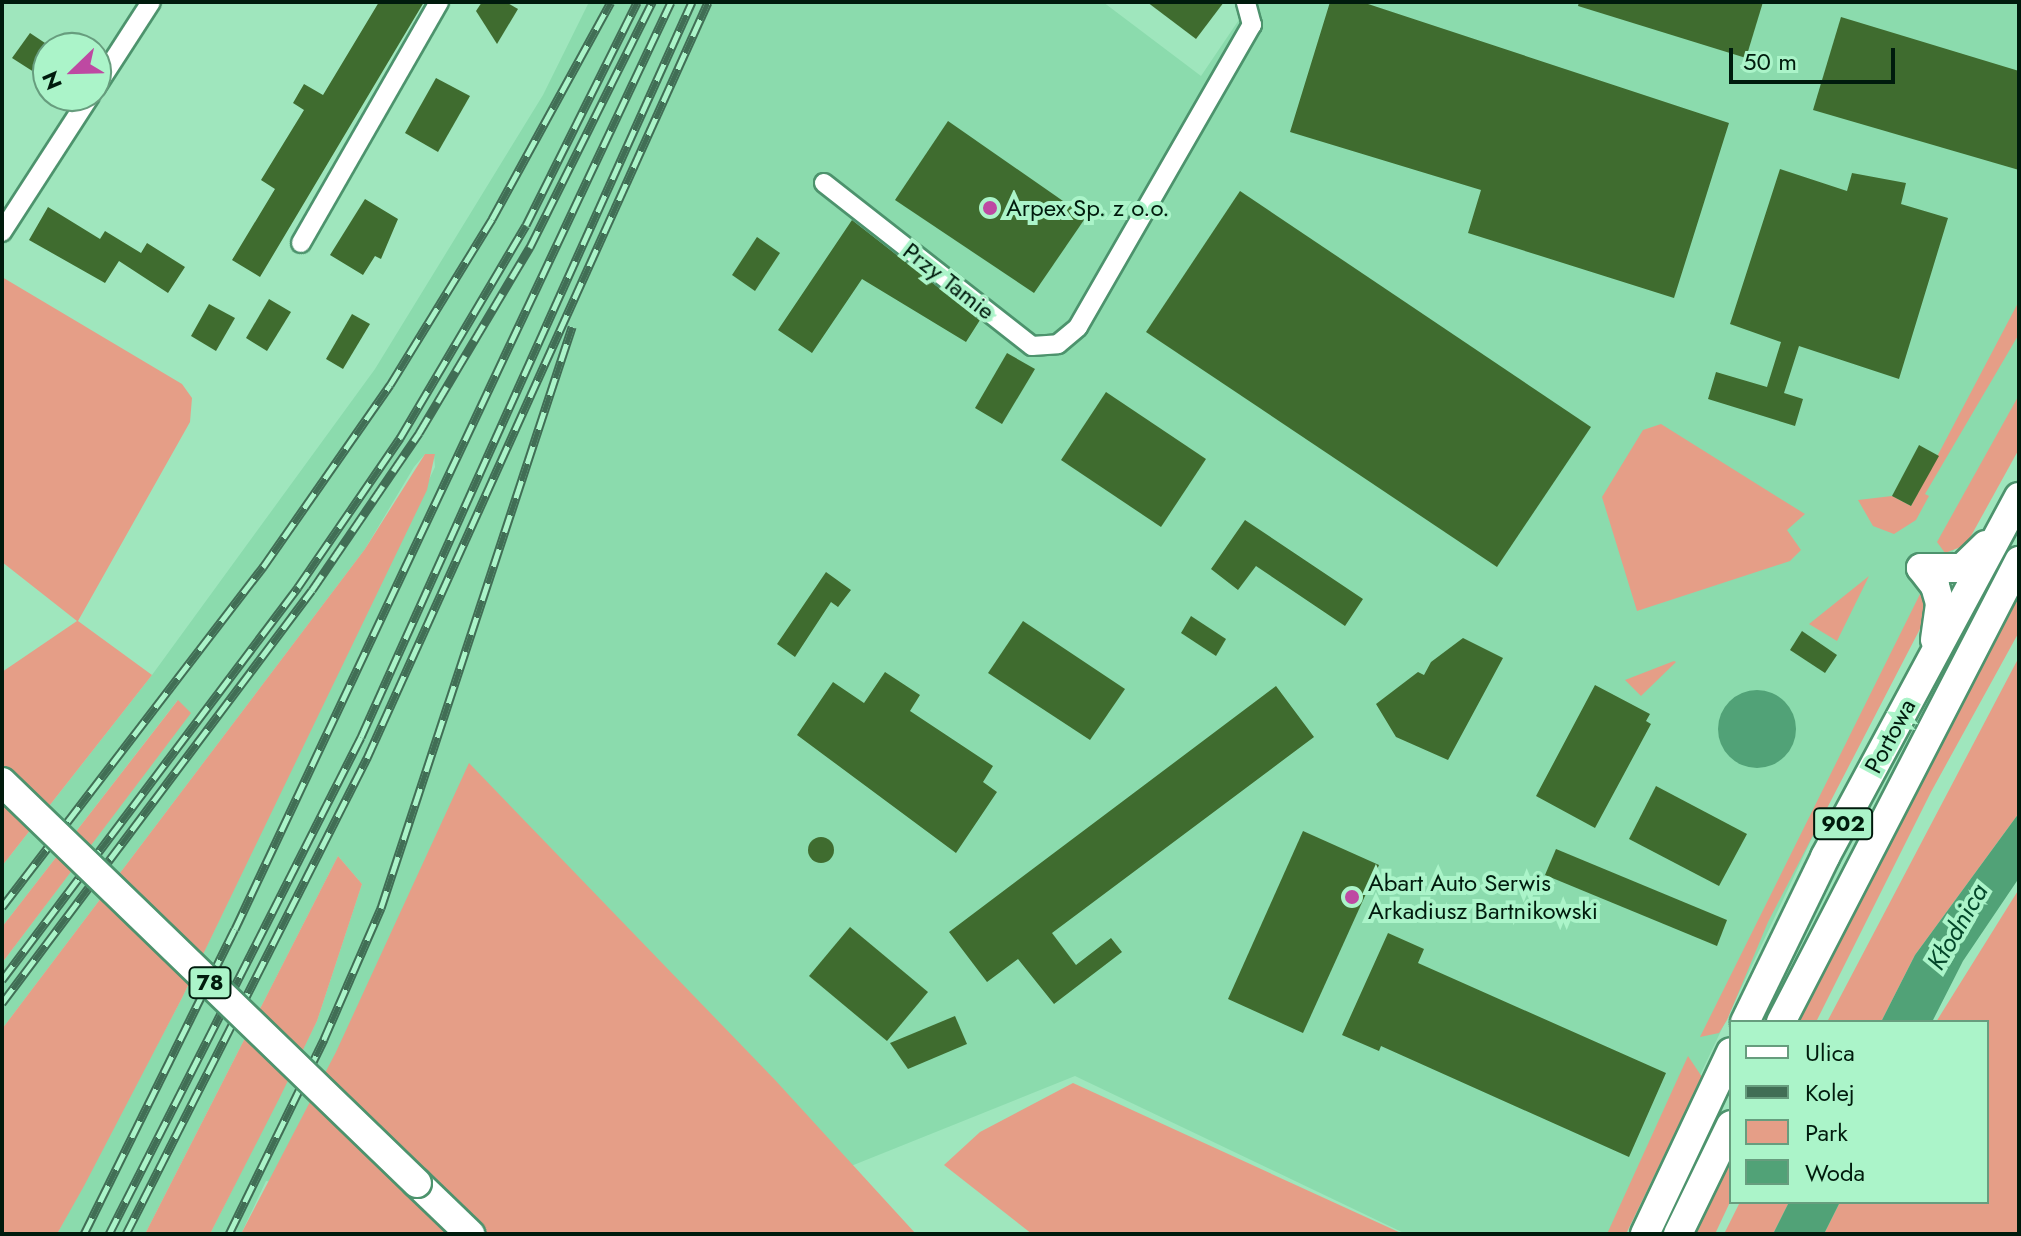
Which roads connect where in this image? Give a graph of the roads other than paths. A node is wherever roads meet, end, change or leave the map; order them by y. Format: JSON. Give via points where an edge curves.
{"nodes":[{"id":1,"x":151,"y":2,"type":"edge"},
{"id":2,"x":439,"y":2,"type":"edge"},
{"id":3,"x":1249,"y":7,"type":"edge"},
{"id":4,"x":112,"y":62,"type":"edge"},
{"id":5,"x":80,"y":112,"type":"edge"},
{"id":6,"x":824,"y":183,"type":"dead end"},
{"id":7,"x":2,"y":232,"type":"edge"},
{"id":8,"x":301,"y":243,"type":"dead end"},
{"id":9,"x":2019,"y":497,"type":"edge"},
{"id":10,"x":1996,"y":537,"type":"junction"},
{"id":11,"x":2019,"y":561,"type":"edge"},
{"id":12,"x":1934,"y":653,"type":"junction"},
{"id":13,"x":2,"y":782,"type":"edge"},
{"id":14,"x":1746,"y":1020,"type":"edge"},
{"id":15,"x":1782,"y":1020,"type":"edge"},
{"id":16,"x":1729,"y":1056,"type":"edge"},
{"id":17,"x":1729,"y":1129,"type":"edge"},
{"id":18,"x":470,"y":1234,"type":"edge"},
{"id":19,"x":1645,"y":1234,"type":"edge"},
{"id":20,"x":1678,"y":1234,"type":"edge"}],
"edges":[{"from":1,"to":4,"type":"street"},
{"from":2,"to":8,"type":"street"},
{"from":3,"to":6,"type":"street","name":"Przy Tamie","via":[[1252,25],[1078,327],[1048,349],[1032,346]]},
{"from":5,"to":7,"type":"street"},
{"from":9,"to":10,"type":"main road","name":"Portowa","number":"902"},
{"from":10,"to":12,"type":"main road","name":"Portowa","number":"902"},
{"from":10,"to":12,"type":"main road","via":[[1962,568],[1921,568],[1940,604]]},
{"from":11,"to":15,"type":"main road","name":"Portowa","number":"902"},
{"from":12,"to":14,"type":"main road","name":"Portowa","number":"902"},
{"from":13,"to":18,"type":"main road","number":"78","bridge":true},
{"from":16,"to":19,"type":"main road"},
{"from":17,"to":20,"type":"main road"}]}
